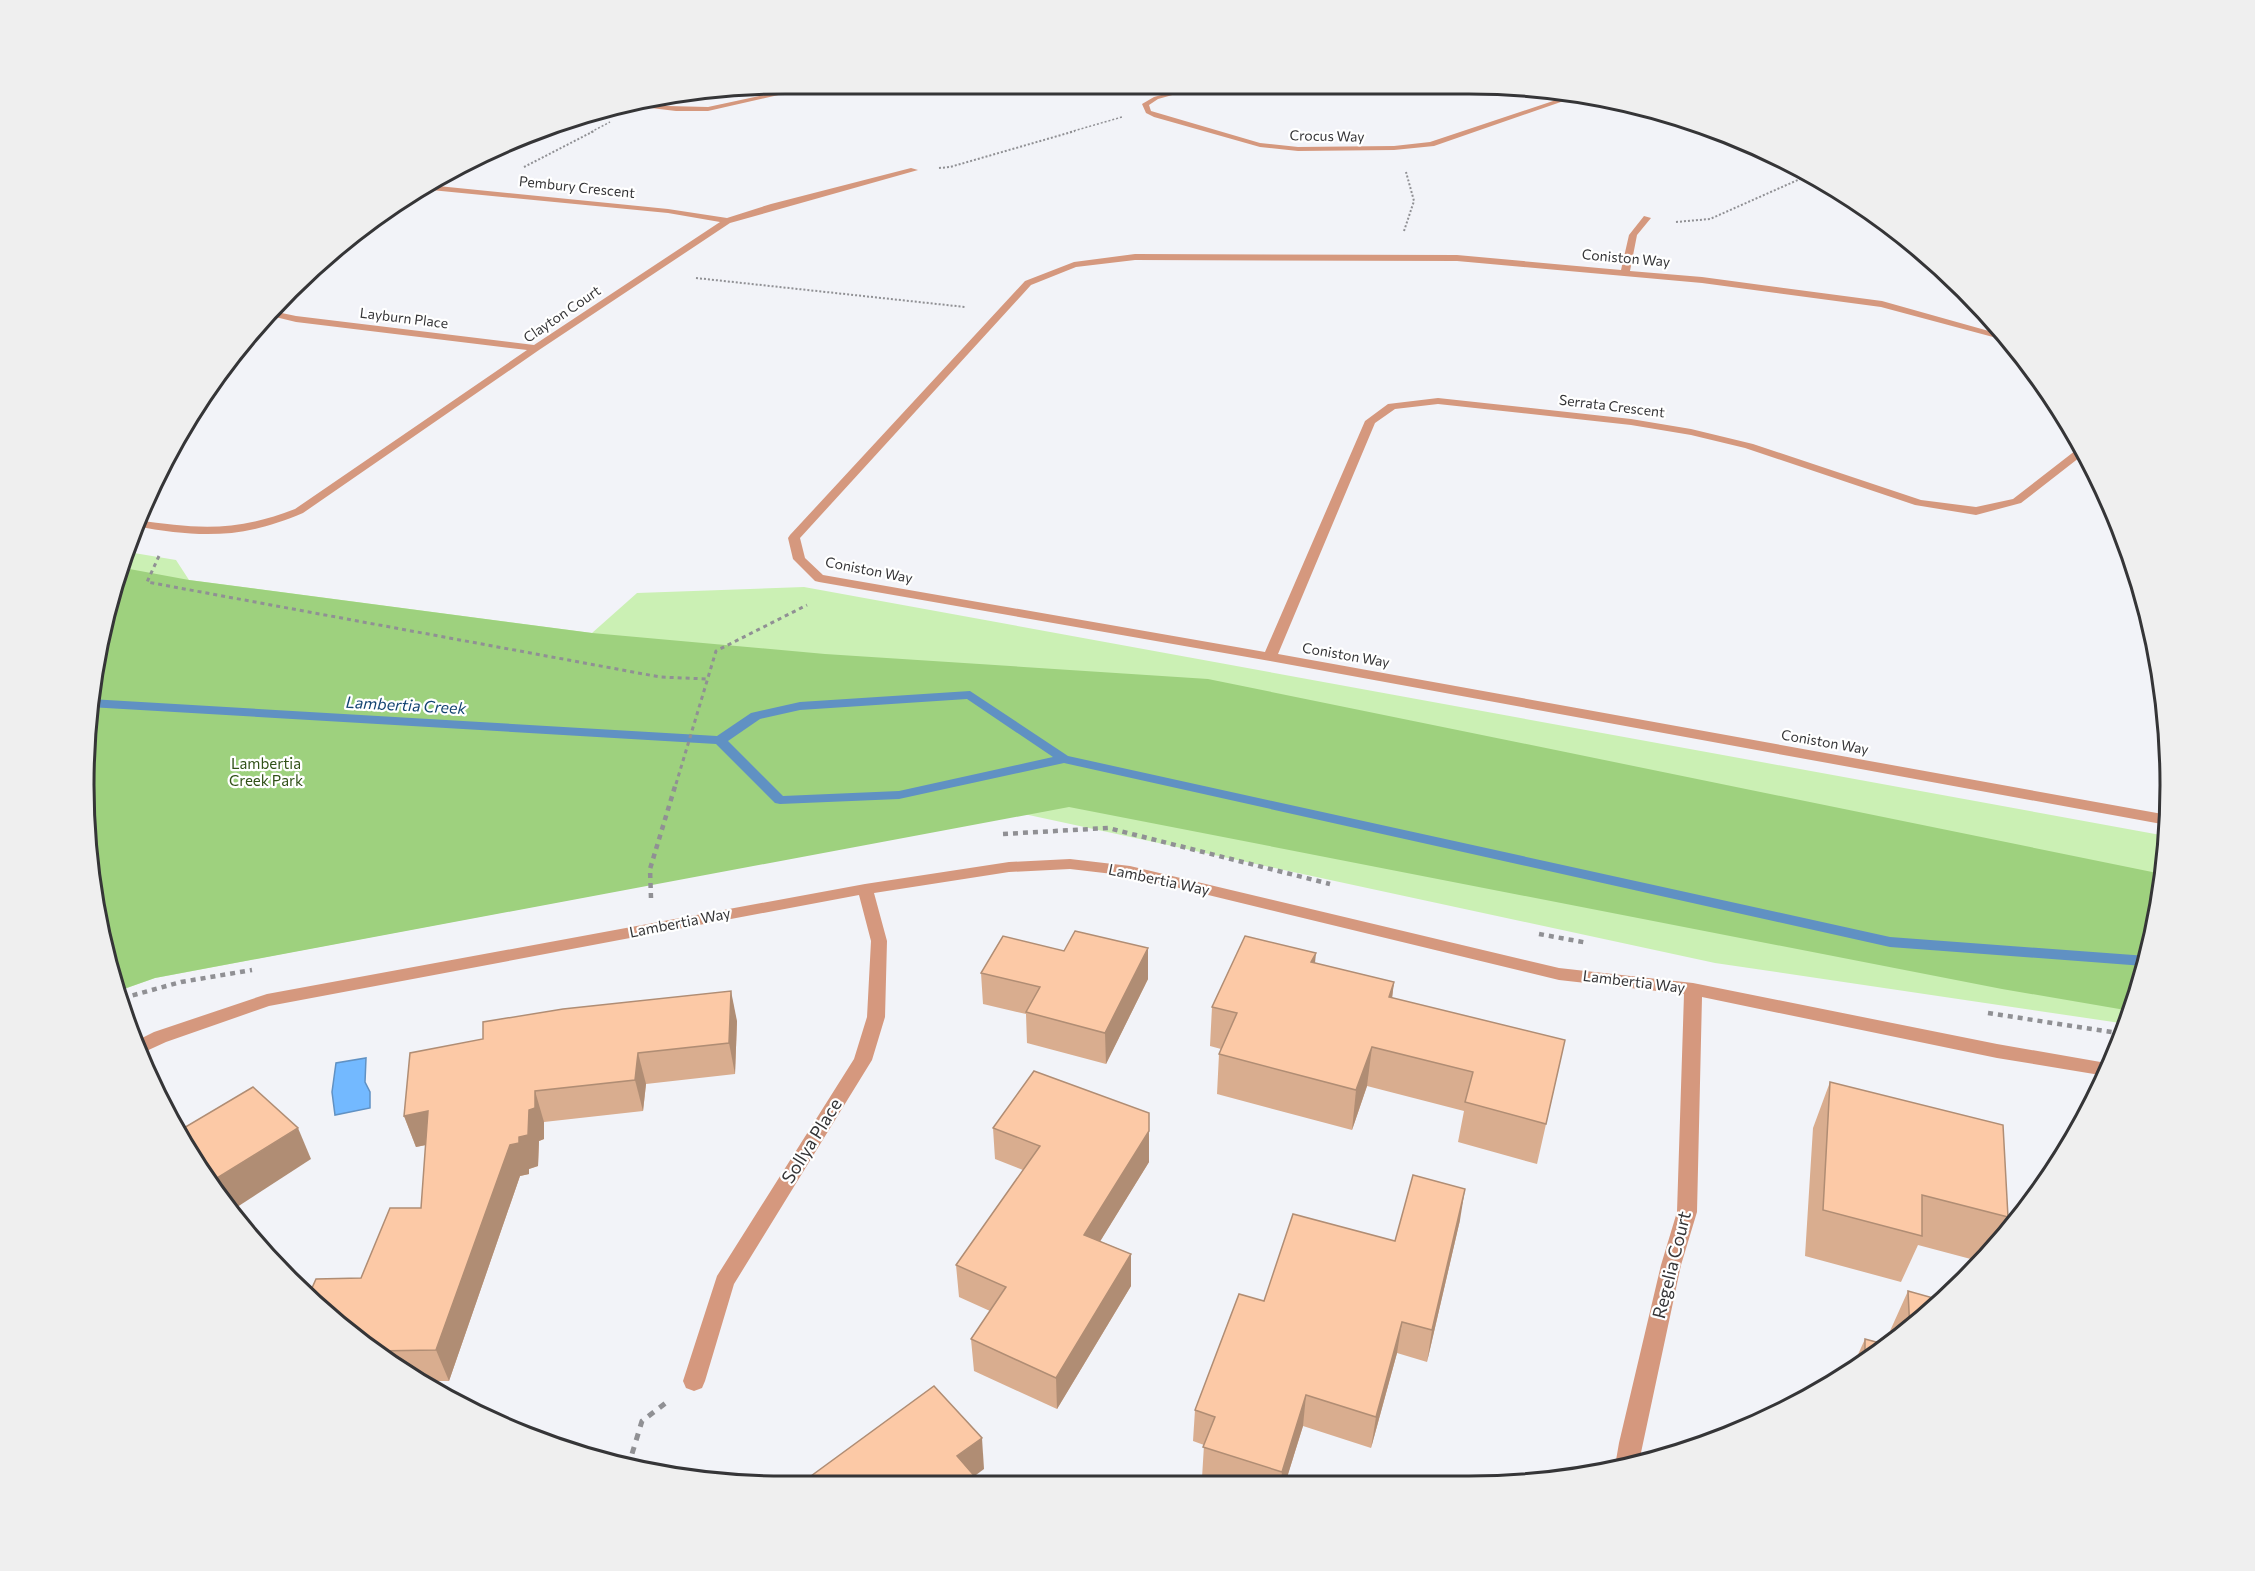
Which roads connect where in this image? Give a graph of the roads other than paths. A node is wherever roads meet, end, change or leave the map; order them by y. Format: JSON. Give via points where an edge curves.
{"nodes":[{"id":1,"x":775,"y":94,"type":"edge"},
{"id":2,"x":1171,"y":94,"type":"edge"},
{"id":3,"x":1562,"y":100,"type":"edge"},
{"id":4,"x":658,"y":107,"type":"edge"},
{"id":5,"x":914,"y":170,"type":"road end"},
{"id":6,"x":438,"y":188,"type":"edge"},
{"id":7,"x":1647,"y":218,"type":"road end"},
{"id":8,"x":727,"y":221,"type":"junction"},
{"id":9,"x":1624,"y":273,"type":"junction"},
{"id":10,"x":280,"y":315,"type":"edge"},
{"id":11,"x":1994,"y":335,"type":"edge"},
{"id":12,"x":536,"y":348,"type":"junction"},
{"id":13,"x":2076,"y":455,"type":"edge"},
{"id":14,"x":146,"y":525,"type":"edge"},
{"id":15,"x":1270,"y":657,"type":"junction"},
{"id":16,"x":2159,"y":818,"type":"edge"},
{"id":17,"x":865,"y":889,"type":"junction"},
{"id":18,"x":1693,"y":989,"type":"junction"},
{"id":19,"x":145,"y":1045,"type":"edge"},
{"id":20,"x":2099,"y":1068,"type":"edge"},
{"id":21,"x":694,"y":1381,"type":"road end"},
{"id":22,"x":1628,"y":1458,"type":"edge"}],
"edges":[{"from":1,"to":4,"type":"street","via":[[708,109]]},
{"from":2,"to":3,"type":"street","name":"Crocus Way","via":[[1145,104],[1148,111],[1260,145],[1298,149],[1431,144]]},
{"from":5,"to":8,"type":"street","name":"Clayton Court"},
{"from":6,"to":8,"type":"street","name":"Pembury Crescent","via":[[669,211]]},
{"from":7,"to":9,"type":"street","via":[[1633,235]]},
{"from":8,"to":12,"type":"street","name":"Clayton Court"},
{"from":9,"to":11,"type":"street","name":"Coniston Way","via":[[1882,304]]},
{"from":9,"to":15,"type":"street","name":"Coniston Way","via":[[1457,258],[1135,257],[1074,265],[1028,283],[794,538],[799,559],[819,578]]},
{"from":10,"to":12,"type":"street","name":"Layburn Place"},
{"from":12,"to":14,"type":"street","name":"Clayton Court","via":[[323,497],[275,523],[215,533]]},
{"from":13,"to":15,"type":"street","name":"Serrata Crescent","via":[[2017,501],[1976,511],[1919,503],[1749,447],[1631,422],[1438,401],[1392,406],[1370,421]]},
{"from":15,"to":16,"type":"street","name":"Coniston Way"},
{"from":17,"to":18,"type":"street","name":"Lambertia Way","via":[[1009,867],[1070,864],[1130,871],[1558,974]]},
{"from":17,"to":19,"type":"street","name":"Lambertia Way","via":[[267,1000]]},
{"from":17,"to":21,"type":"street","name":"Sollya Place","via":[[879,941],[876,1017],[863,1060],[724,1282]]},
{"from":18,"to":20,"type":"street","name":"Lambertia Way"},
{"from":18,"to":22,"type":"street","name":"Regelia Court","via":[[1687,1212],[1671,1265]]}]}
